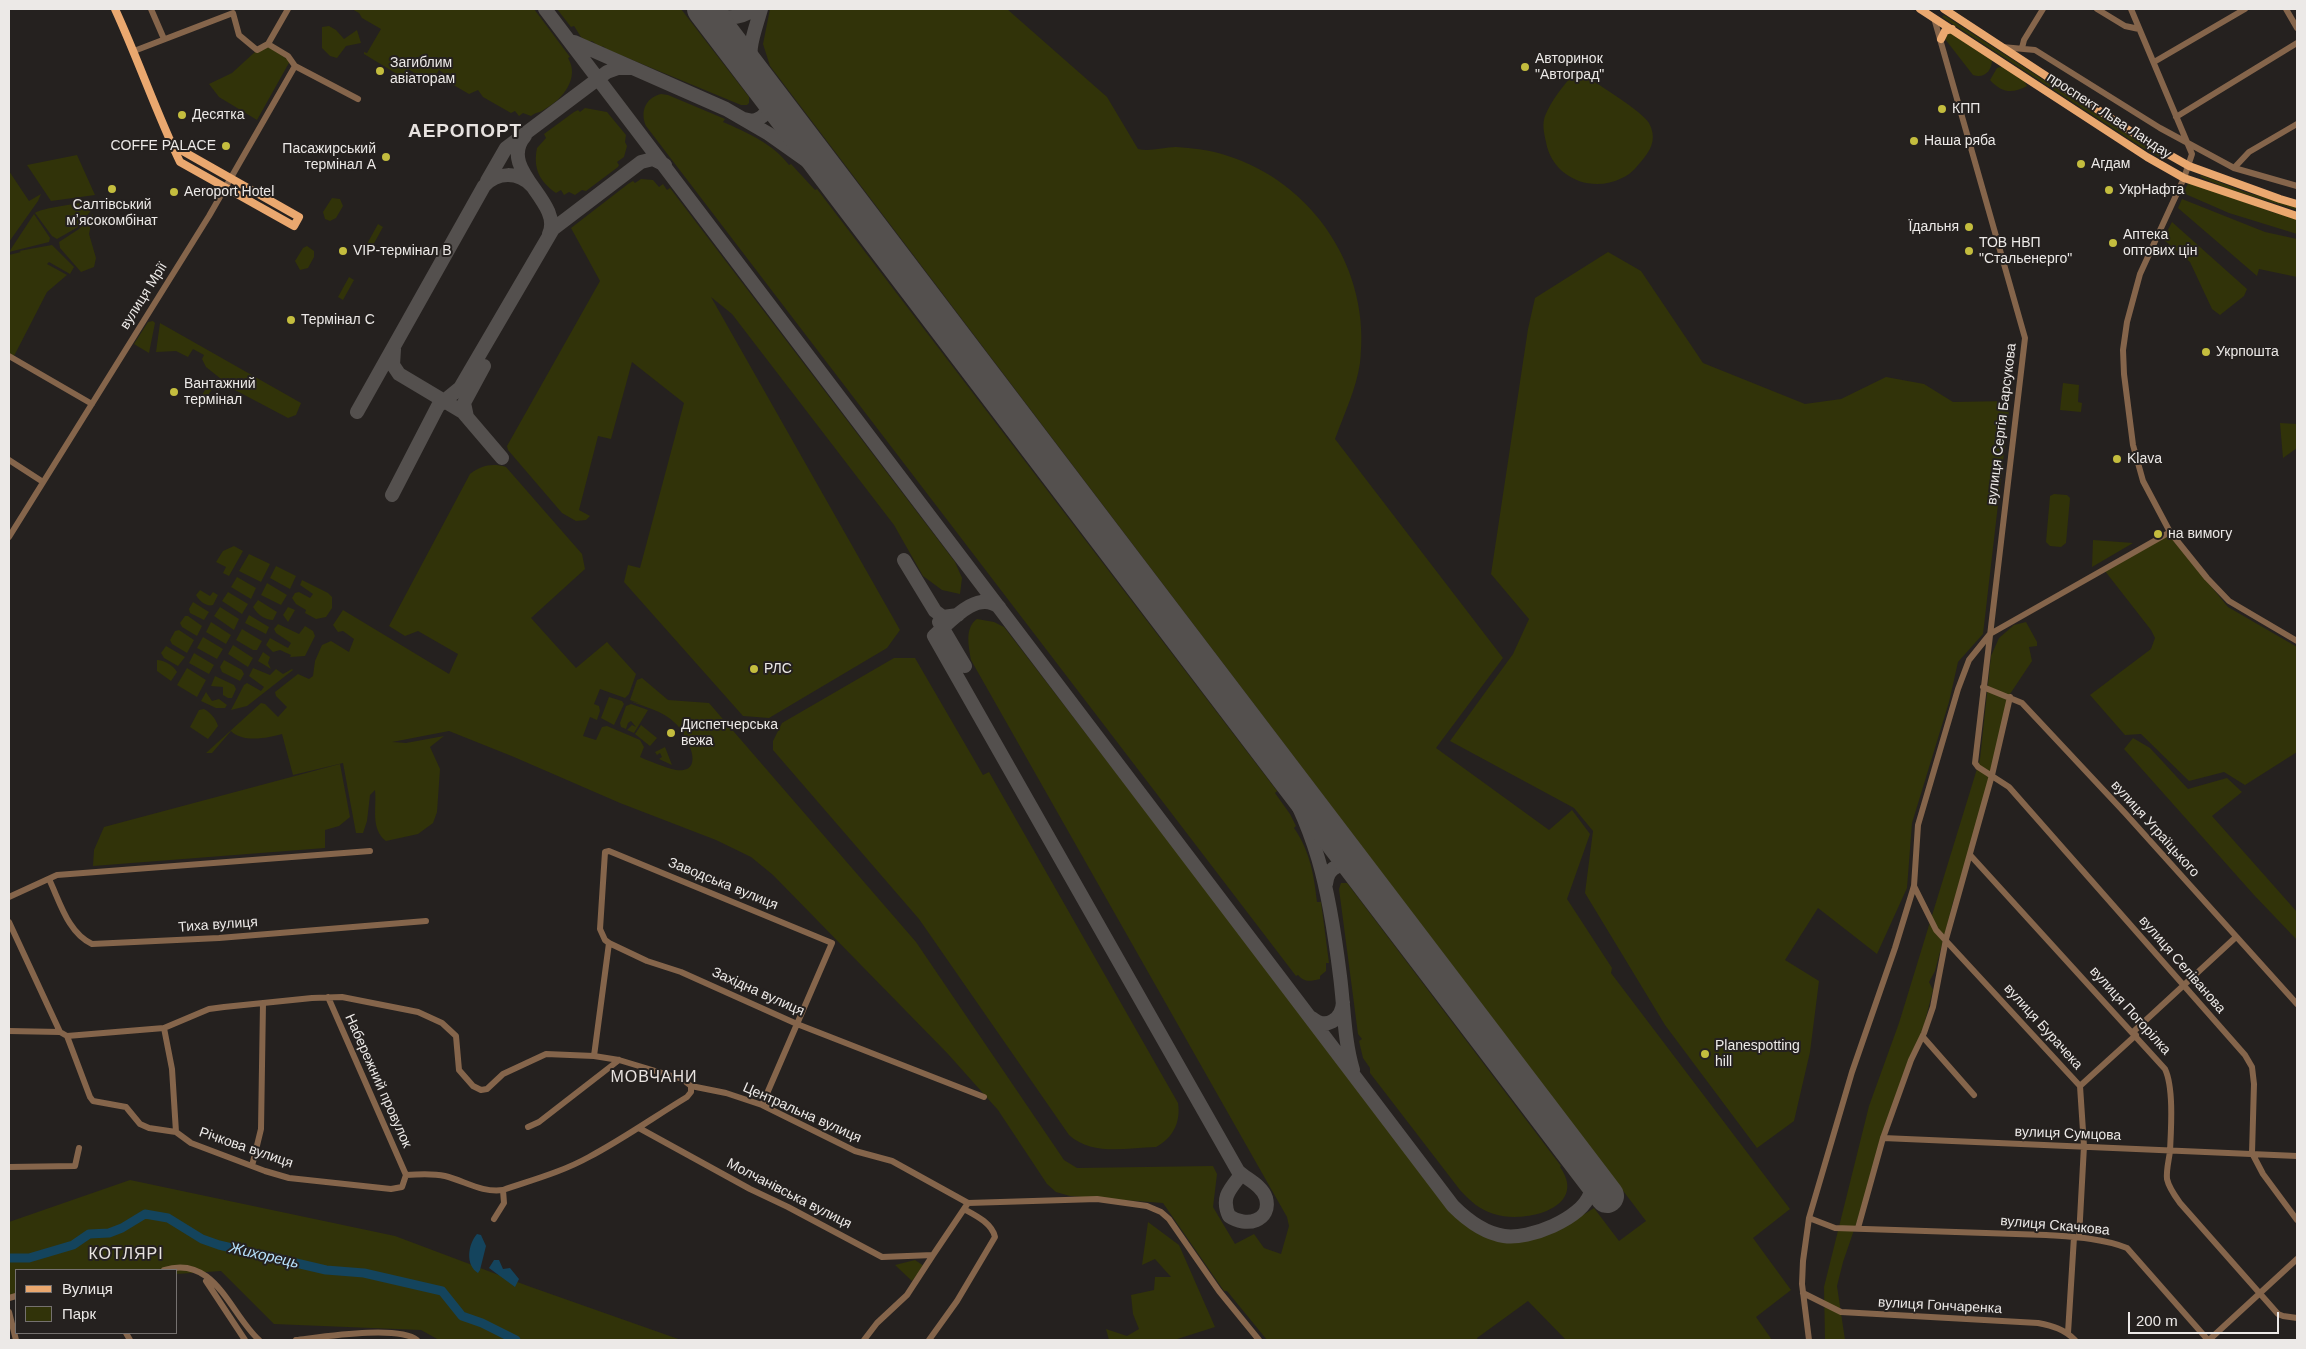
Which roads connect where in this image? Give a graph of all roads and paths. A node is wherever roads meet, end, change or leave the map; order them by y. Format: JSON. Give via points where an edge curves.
{"nodes":[{"id":1,"x":115,"y":9,"type":"edge"},
{"id":2,"x":151,"y":9,"type":"edge"},
{"id":3,"x":288,"y":9,"type":"edge"},
{"id":4,"x":1920,"y":9,"type":"edge"},
{"id":5,"x":1932,"y":9,"type":"edge"},
{"id":6,"x":1944,"y":9,"type":"edge"},
{"id":7,"x":2043,"y":9,"type":"edge"},
{"id":8,"x":2097,"y":9,"type":"edge"},
{"id":9,"x":2131,"y":9,"type":"edge"},
{"id":10,"x":2245,"y":9,"type":"edge"},
{"id":11,"x":2286,"y":9,"type":"edge"},
{"id":12,"x":1934,"y":18,"type":"junction"},
{"id":13,"x":2297,"y":28,"type":"edge"},
{"id":14,"x":1952,"y":29,"type":"junction"},
{"id":15,"x":2139,"y":29,"type":"junction"},
{"id":16,"x":164,"y":39,"type":"junction"},
{"id":17,"x":1941,"y":39,"type":"junction"},
{"id":18,"x":2297,"y":43,"type":"edge"},
{"id":19,"x":268,"y":44,"type":"junction"},
{"id":20,"x":2002,"y":47,"type":"junction"},
{"id":21,"x":2022,"y":48,"type":"junction"},
{"id":22,"x":134,"y":52,"type":"junction"},
{"id":23,"x":2154,"y":62,"type":"junction"},
{"id":24,"x":295,"y":66,"type":"junction"},
{"id":25,"x":358,"y":99,"type":"dead end"},
{"id":26,"x":2176,"y":117,"type":"junction"},
{"id":27,"x":2297,"y":124,"type":"edge"},
{"id":28,"x":172,"y":145,"type":"junction"},
{"id":29,"x":2190,"y":145,"type":"junction"},
{"id":30,"x":2189,"y":166,"type":"junction"},
{"id":31,"x":2234,"y":168,"type":"junction"},
{"id":32,"x":2184,"y":178,"type":"junction"},
{"id":33,"x":230,"y":179,"type":"junction"},
{"id":34,"x":2297,"y":186,"type":"edge"},
{"id":35,"x":224,"y":188,"type":"junction"},
{"id":36,"x":2297,"y":204,"type":"edge"},
{"id":37,"x":2297,"y":216,"type":"edge"},
{"id":38,"x":9,"y":356,"type":"edge"},
{"id":39,"x":92,"y":404,"type":"junction"},
{"id":40,"x":9,"y":460,"type":"edge"},
{"id":41,"x":43,"y":482,"type":"junction"},
{"id":42,"x":2170,"y":532,"type":"junction"},
{"id":43,"x":9,"y":535,"type":"edge"},
{"id":44,"x":1990,"y":634,"type":"junction"},
{"id":45,"x":2297,"y":641,"type":"edge"},
{"id":46,"x":1983,"y":687,"type":"junction"},
{"id":47,"x":2010,"y":697,"type":"junction"},
{"id":48,"x":1975,"y":763,"type":"joint"},
{"id":49,"x":1992,"y":775,"type":"junction"},
{"id":50,"x":370,"y":850,"type":"dead end"},
{"id":51,"x":1971,"y":856,"type":"junction"},
{"id":52,"x":48,"y":879,"type":"junction"},
{"id":53,"x":1914,"y":886,"type":"junction"},
{"id":54,"x":9,"y":897,"type":"edge"},
{"id":55,"x":426,"y":921,"type":"dead end"},
{"id":56,"x":9,"y":922,"type":"edge"},
{"id":57,"x":2236,"y":937,"type":"junction"},
{"id":58,"x":1946,"y":939,"type":"junction"},
{"id":59,"x":609,"y":943,"type":"junction"},
{"id":60,"x":2183,"y":984,"type":"junction"},
{"id":61,"x":328,"y":997,"type":"junction"},
{"id":62,"x":263,"y":1003,"type":"junction"},
{"id":63,"x":2297,"y":1004,"type":"edge"},
{"id":64,"x":798,"y":1024,"type":"junction"},
{"id":65,"x":164,"y":1028,"type":"junction"},
{"id":66,"x":9,"y":1031,"type":"edge"},
{"id":67,"x":2134,"y":1033,"type":"junction"},
{"id":68,"x":64,"y":1034,"type":"junction"},
{"id":69,"x":1922,"y":1037,"type":"junction"},
{"id":70,"x":594,"y":1056,"type":"junction"},
{"id":71,"x":619,"y":1060,"type":"junction"},
{"id":72,"x":691,"y":1086,"type":"junction"},
{"id":73,"x":2080,"y":1086,"type":"junction"},
{"id":74,"x":1974,"y":1096,"type":"dead end"},
{"id":75,"x":984,"y":1097,"type":"dead end"},
{"id":76,"x":762,"y":1105,"type":"junction"},
{"id":77,"x":528,"y":1127,"type":"dead end"},
{"id":78,"x":639,"y":1128,"type":"junction"},
{"id":79,"x":176,"y":1132,"type":"junction"},
{"id":80,"x":1883,"y":1138,"type":"junction"},
{"id":81,"x":2084,"y":1146,"type":"junction"},
{"id":82,"x":79,"y":1148,"type":"dead end"},
{"id":83,"x":2170,"y":1150,"type":"junction"},
{"id":84,"x":2252,"y":1153,"type":"junction"},
{"id":85,"x":2297,"y":1156,"type":"edge"},
{"id":86,"x":252,"y":1166,"type":"junction"},
{"id":87,"x":9,"y":1167,"type":"edge"},
{"id":88,"x":406,"y":1175,"type":"junction"},
{"id":89,"x":503,"y":1190,"type":"junction"},
{"id":90,"x":966,"y":1206,"type":"junction"},
{"id":91,"x":1809,"y":1218,"type":"junction"},
{"id":92,"x":494,"y":1219,"type":"dead end"},
{"id":93,"x":2297,"y":1220,"type":"edge"},
{"id":94,"x":1858,"y":1228,"type":"junction"},
{"id":95,"x":2077,"y":1237,"type":"junction"},
{"id":96,"x":933,"y":1255,"type":"junction"},
{"id":97,"x":2297,"y":1259,"type":"edge"},
{"id":98,"x":171,"y":1269,"type":"edge"},
{"id":99,"x":195,"y":1270,"type":"junction"},
{"id":100,"x":1803,"y":1293,"type":"junction"},
{"id":101,"x":2260,"y":1294,"type":"junction"},
{"id":102,"x":9,"y":1312,"type":"edge"},
{"id":103,"x":2297,"y":1318,"type":"edge"},
{"id":104,"x":2068,"y":1333,"type":"junction"},
{"id":105,"x":337,"y":1338,"type":"edge"},
{"id":106,"x":16,"y":1340,"type":"edge"},
{"id":107,"x":245,"y":1340,"type":"edge"},
{"id":108,"x":259,"y":1340,"type":"edge"},
{"id":109,"x":296,"y":1340,"type":"edge"},
{"id":110,"x":417,"y":1340,"type":"edge"},
{"id":111,"x":864,"y":1340,"type":"edge"},
{"id":112,"x":929,"y":1340,"type":"edge"},
{"id":113,"x":1259,"y":1340,"type":"edge"},
{"id":114,"x":1809,"y":1340,"type":"edge"},
{"id":115,"x":2075,"y":1340,"type":"edge"},
{"id":116,"x":2209,"y":1340,"type":"edge"}],
"edges":[{"from":1,"to":22,"type":"main road"},
{"from":2,"to":16,"type":"street"},
{"from":3,"to":19,"type":"street"},
{"from":4,"to":12,"type":"main road","name":"проспект Льва Ландау"},
{"from":5,"to":12,"type":"main road"},
{"from":6,"to":20,"type":"main road","name":"проспект Льва Ландау"},
{"from":7,"to":21,"type":"street"},
{"from":8,"to":15,"type":"street","via":[[2125,26]]},
{"from":9,"to":15,"type":"street"},
{"from":10,"to":23,"type":"street"},
{"from":11,"to":13,"type":"street"},
{"from":12,"to":14,"type":"main road","name":"проспект Льва Ландау"},
{"from":12,"to":17,"type":"street","name":"вулиця Сергія Барсукова"},
{"from":14,"to":17,"type":"main road","via":[[1945,31]]},
{"from":14,"to":32,"type":"main road","name":"проспект Льва Ландау"},
{"from":15,"to":23,"type":"street"},
{"from":16,"to":19,"type":"street","via":[[233,13],[239,35],[257,50]]},
{"from":16,"to":22,"type":"street"},
{"from":17,"to":44,"type":"street","name":"вулиця Сергія Барсукова","via":[[2025,338]]},
{"from":18,"to":26,"type":"street"},
{"from":19,"to":24,"type":"street","via":[[288,56]]},
{"from":20,"to":21,"type":"street"},
{"from":20,"to":30,"type":"main road","name":"проспект Льва Ландау"},
{"from":21,"to":29,"type":"street","via":[[2035,50],[2052,59]]},
{"from":22,"to":28,"type":"main road"},
{"from":23,"to":26,"type":"street"},
{"from":24,"to":25,"type":"street"},
{"from":24,"to":33,"type":"street","name":"вулиця Мрії"},
{"from":26,"to":29,"type":"street"},
{"from":27,"to":31,"type":"street","via":[[2249,152]]},
{"from":28,"to":33,"type":"main road"},
{"from":28,"to":35,"type":"main road","via":[[180,162]]},
{"from":29,"to":30,"type":"street"},
{"from":29,"to":31,"type":"street"},
{"from":30,"to":32,"type":"street"},
{"from":30,"to":36,"type":"main road","name":"проспект Льва Ландау"},
{"from":31,"to":34,"type":"street"},
{"from":32,"to":37,"type":"main road","name":"проспект Льва Ландау"},
{"from":32,"to":42,"type":"street","via":[[2140,274],[2123,350],[2128,414],[2138,466],[2142,481]]},
{"from":33,"to":35,"type":"street","name":"вулиця Мрії"},
{"from":33,"to":35,"type":"main road","via":[[299,217],[294,226]]},
{"from":35,"to":39,"type":"street","name":"вулиця Мрії"},
{"from":38,"to":39,"type":"street"},
{"from":39,"to":41,"type":"street","name":"вулиця Мрії"},
{"from":40,"to":41,"type":"street"},
{"from":41,"to":43,"type":"street","name":"вулиця Мрії"},
{"from":42,"to":44,"type":"street"},
{"from":42,"to":45,"type":"street","via":[[2230,601]]},
{"from":44,"to":46,"type":"street","name":"вулиця Сергія Барсукова"},
{"from":44,"to":53,"type":"street","via":[[1969,660],[1956,698],[1918,825]]},
{"from":46,"to":47,"type":"street","name":"вулиця Уграїцького"},
{"from":46,"to":48,"type":"street","name":"вулиця Сергія Барсукова"},
{"from":47,"to":49,"type":"street"},
{"from":47,"to":57,"type":"street","name":"вулиця Уграїцького","via":[[2022,703],[2090,775]]},
{"from":48,"to":49,"type":"street","name":"вулиця Селіванова"},
{"from":49,"to":51,"type":"street"},
{"from":49,"to":60,"type":"street","name":"вулиця Селіванова","via":[[2008,787]]},
{"from":50,"to":52,"type":"street","via":[[57,875]]},
{"from":51,"to":58,"type":"street"},
{"from":51,"to":67,"type":"street","name":"вулиця Погорілка"},
{"from":52,"to":54,"type":"street"},
{"from":52,"to":55,"type":"street","name":"Тиха вулиця","via":[[74,932],[92,944],[219,938]]},
{"from":53,"to":58,"type":"street","name":"вулиця Бурачека","via":[[1936,930]]},
{"from":53,"to":91,"type":"street","via":[[1852,1072]]},
{"from":56,"to":68,"type":"street"},
{"from":57,"to":60,"type":"street"},
{"from":57,"to":63,"type":"street","name":"вулиця Уграїцького"},
{"from":58,"to":69,"type":"street","via":[[1933,1006]]},
{"from":58,"to":73,"type":"street","name":"вулиця Бурачека"},
{"from":59,"to":64,"type":"street","name":"Західна вулиця"},
{"from":59,"to":64,"type":"street","name":"Заводська вулиця","via":[[600,929],[604,852],[609,851],[832,942]]},
{"from":59,"to":70,"type":"street"},
{"from":60,"to":67,"type":"street"},
{"from":60,"to":84,"type":"street","name":"вулиця Селіванова","via":[[2252,1067]]},
{"from":61,"to":62,"type":"street"},
{"from":61,"to":70,"type":"street","name":"Центральна вулиця","via":[[406,1008],[442,1023],[456,1036],[459,1070],[481,1090],[503,1074],[546,1054]]},
{"from":61,"to":88,"type":"street","name":"Набережний провулок"},
{"from":62,"to":65,"type":"street","via":[[209,1009]]},
{"from":62,"to":86,"type":"street","via":[[261,1129]]},
{"from":64,"to":75,"type":"street","name":"Західна вулиця"},
{"from":64,"to":76,"type":"street"},
{"from":65,"to":68,"type":"street"},
{"from":65,"to":79,"type":"street","via":[[172,1070]]},
{"from":66,"to":68,"type":"street"},
{"from":67,"to":73,"type":"street"},
{"from":67,"to":83,"type":"street","name":"вулиця Погорілка","via":[[2168,1075]]},
{"from":68,"to":79,"type":"street","name":"Річкова вулиця","via":[[93,1101],[126,1107],[140,1124],[148,1128]]},
{"from":69,"to":74,"type":"street"},
{"from":69,"to":80,"type":"street"},
{"from":70,"to":71,"type":"street","name":"Центральна вулиця"},
{"from":71,"to":72,"type":"street","name":"Центральна вулиця","via":[[682,1079]]},
{"from":71,"to":77,"type":"street"},
{"from":72,"to":76,"type":"street","name":"Центральна вулиця"},
{"from":72,"to":78,"type":"street","via":[[687,1097]]},
{"from":73,"to":81,"type":"street","name":"вулиця Бурачека"},
{"from":76,"to":90,"type":"street","name":"Центральна вулиця","via":[[855,1151],[892,1161]]},
{"from":78,"to":89,"type":"street","via":[[588,1158]]},
{"from":78,"to":96,"type":"street","name":"Молчанівська вулиця","via":[[882,1257]]},
{"from":79,"to":86,"type":"street","name":"Річкова вулиця","via":[[191,1143]]},
{"from":80,"to":81,"type":"street","name":"вулиця Сумцова"},
{"from":80,"to":94,"type":"street"},
{"from":81,"to":83,"type":"street","name":"вулиця Сумцова"},
{"from":81,"to":95,"type":"street","name":"вулиця Бурачека"},
{"from":82,"to":87,"type":"street","via":[[75,1166]]},
{"from":83,"to":84,"type":"street","name":"вулиця Сумцова"},
{"from":83,"to":101,"type":"street","name":"вулиця Погорілка","via":[[2167,1178],[2175,1196]]},
{"from":84,"to":85,"type":"street","name":"вулиця Сумцова"},
{"from":84,"to":93,"type":"street","name":"вулиця Селіванова","via":[[2263,1174]]},
{"from":86,"to":88,"type":"street","name":"Річкова вулиця","via":[[289,1178],[391,1189],[402,1187]]},
{"from":88,"to":89,"type":"street","via":[[431,1174],[494,1192]]},
{"from":89,"to":92,"type":"street","via":[[504,1203]]},
{"from":90,"to":96,"type":"street"},
{"from":90,"to":112,"type":"street","via":[[994,1231],[995,1237],[957,1301]]},
{"from":90,"to":113,"type":"street","via":[[1062,1199],[1112,1201],[1147,1206],[1161,1212]]},
{"from":91,"to":94,"type":"street","name":"вулиця Скачкова","via":[[1835,1228]]},
{"from":91,"to":100,"type":"street","via":[[1803,1261]]},
{"from":94,"to":95,"type":"street","name":"вулиця Скачкова"},
{"from":95,"to":104,"type":"street","name":"вулиця Бурачека"},
{"from":95,"to":116,"type":"street","name":"вулиця Скачкова","via":[[2127,1248]]},
{"from":96,"to":111,"type":"street","via":[[907,1295]]},
{"from":97,"to":101,"type":"street"},
{"from":98,"to":99,"type":"street","via":[[186,1267]]},
{"from":99,"to":107,"type":"street","via":[[219,1298]]},
{"from":99,"to":108,"type":"street","via":[[221,1289],[246,1329]]},
{"from":100,"to":104,"type":"street","name":"вулиця Гончаренка","via":[[1841,1312],[2038,1324]]},
{"from":100,"to":114,"type":"street"},
{"from":101,"to":103,"type":"street","name":"вулиця Погорілка","via":[[2278,1314]]},
{"from":101,"to":116,"type":"street"},
{"from":102,"to":106,"type":"street"},
{"from":104,"to":115,"type":"street","name":"вулиця Гончаренка"},
{"from":105,"to":109,"type":"street"},
{"from":105,"to":110,"type":"street","via":[[392,1332],[411,1335]]}]}
